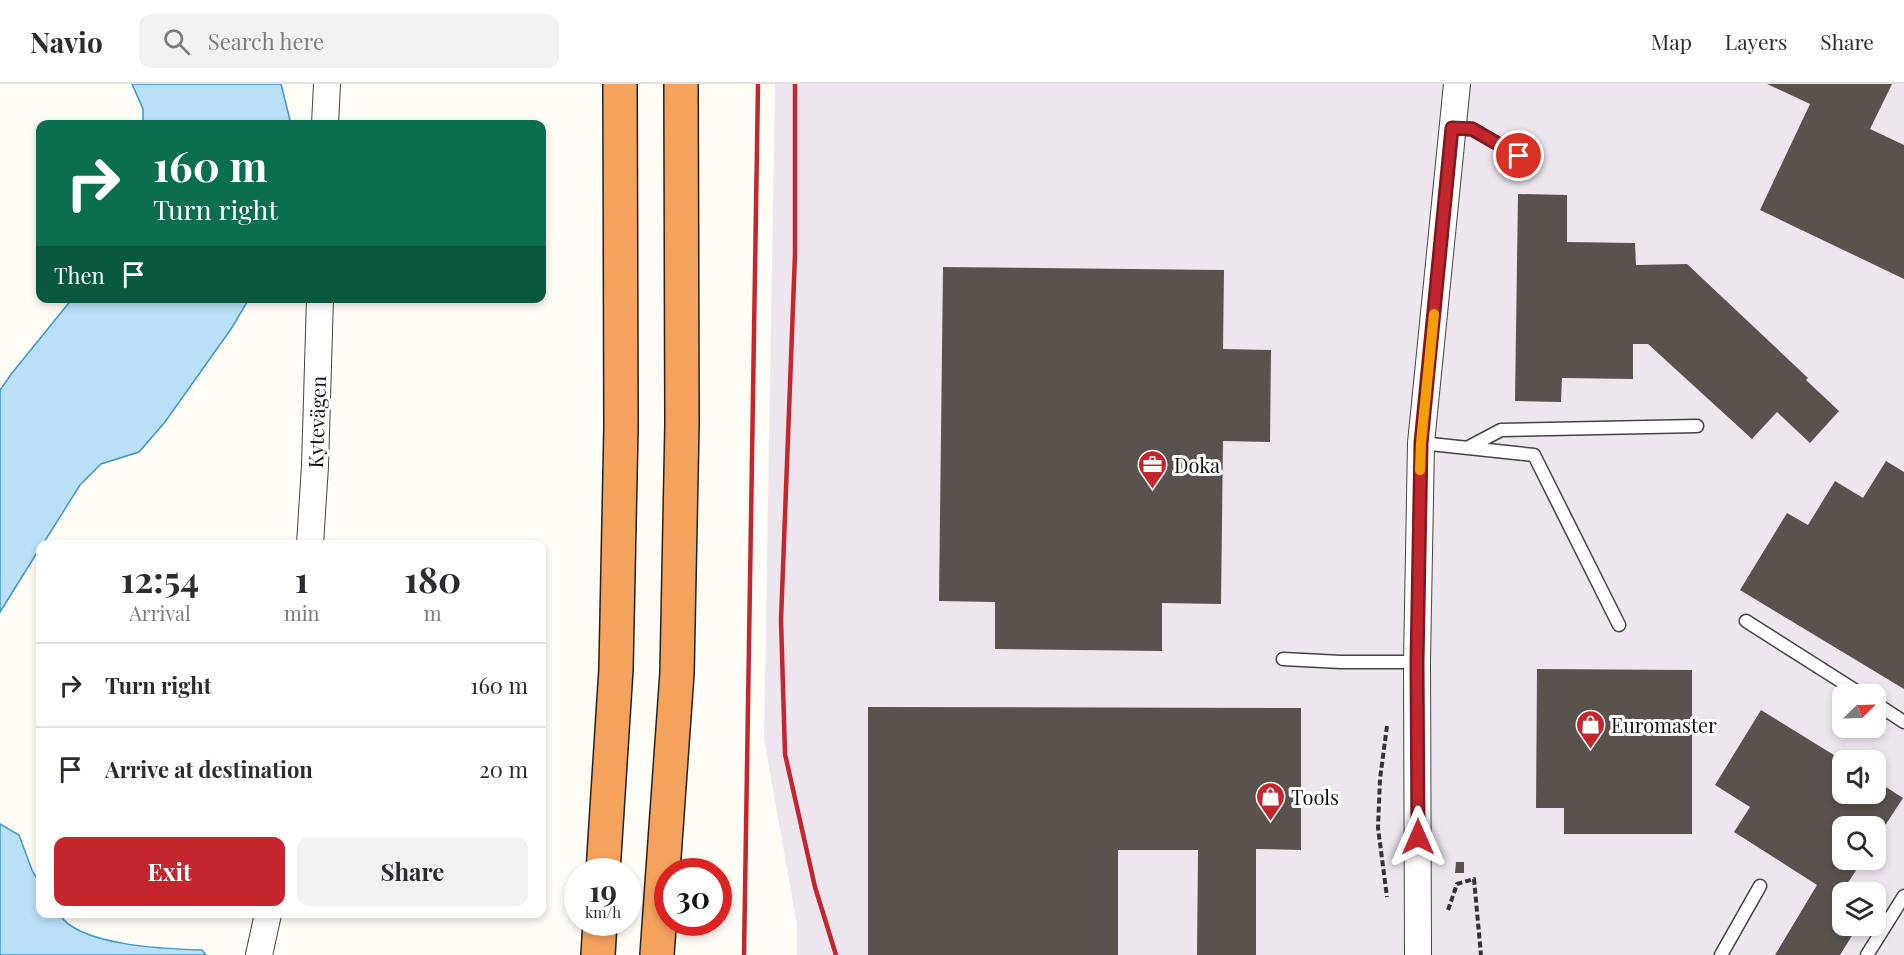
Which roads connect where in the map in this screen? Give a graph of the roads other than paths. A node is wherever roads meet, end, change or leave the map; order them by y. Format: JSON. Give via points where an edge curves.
{"nodes":[{"id":1,"x":327,"y":84,"type":"edge"},
{"id":2,"x":620,"y":84,"type":"edge"},
{"id":3,"x":681,"y":84,"type":"edge"},
{"id":4,"x":1456,"y":84,"type":"edge"},
{"id":5,"x":326,"y":120,"type":"edge"},
{"id":6,"x":1452,"y":128,"type":"junction"},
{"id":7,"x":1519,"y":156,"type":"dead end"},
{"id":8,"x":320,"y":303,"type":"edge"},
{"id":9,"x":1697,"y":426,"type":"dead end"},
{"id":10,"x":1421,"y":443,"type":"junction"},
{"id":11,"x":1466,"y":449,"type":"junction"},
{"id":12,"x":310,"y":540,"type":"edge"},
{"id":13,"x":1746,"y":621,"type":"dead end"},
{"id":14,"x":1619,"y":625,"type":"dead end"},
{"id":15,"x":1283,"y":659,"type":"dead end"},
{"id":16,"x":1417,"y":662,"type":"junction"},
{"id":17,"x":1845,"y":684,"type":"edge"},
{"id":18,"x":1886,"y":710,"type":"edge"},
{"id":19,"x":1904,"y":722,"type":"edge"},
{"id":20,"x":604,"y":858,"type":"edge"},
{"id":21,"x":1760,"y":886,"type":"dead end"},
{"id":22,"x":1904,"y":896,"type":"edge"},
{"id":23,"x":267,"y":918,"type":"edge"},
{"id":24,"x":599,"y":936,"type":"edge"},
{"id":25,"x":259,"y":955,"type":"edge"},
{"id":26,"x":598,"y":955,"type":"edge"},
{"id":27,"x":657,"y":955,"type":"edge"},
{"id":28,"x":1418,"y":955,"type":"edge"},
{"id":29,"x":1721,"y":955,"type":"edge"},
{"id":30,"x":1867,"y":955,"type":"edge"}],
"edges":[{"from":1,"to":5,"type":"street"},
{"from":2,"to":20,"type":"highway","via":[[621,427],[616,669]]},
{"from":3,"to":27,"type":"highway","via":[[682,424],[677,673]]},
{"from":4,"to":6,"type":"street"},
{"from":6,"to":7,"type":"lane","via":[[1472,129]]},
{"from":6,"to":10,"type":"street"},
{"from":8,"to":12,"type":"street","name":"Kytevägen"},
{"from":9,"to":11,"type":"lane","via":[[1501,430]]},
{"from":10,"to":11,"type":"lane"},
{"from":10,"to":16,"type":"street"},
{"from":11,"to":14,"type":"lane","via":[[1534,455]]},
{"from":13,"to":17,"type":"lane"},
{"from":15,"to":16,"type":"lane"},
{"from":16,"to":28,"type":"street"},
{"from":18,"to":19,"type":"lane"},
{"from":21,"to":29,"type":"lane"},
{"from":22,"to":30,"type":"lane"},
{"from":23,"to":25,"type":"street"},
{"from":24,"to":26,"type":"highway"}]}
